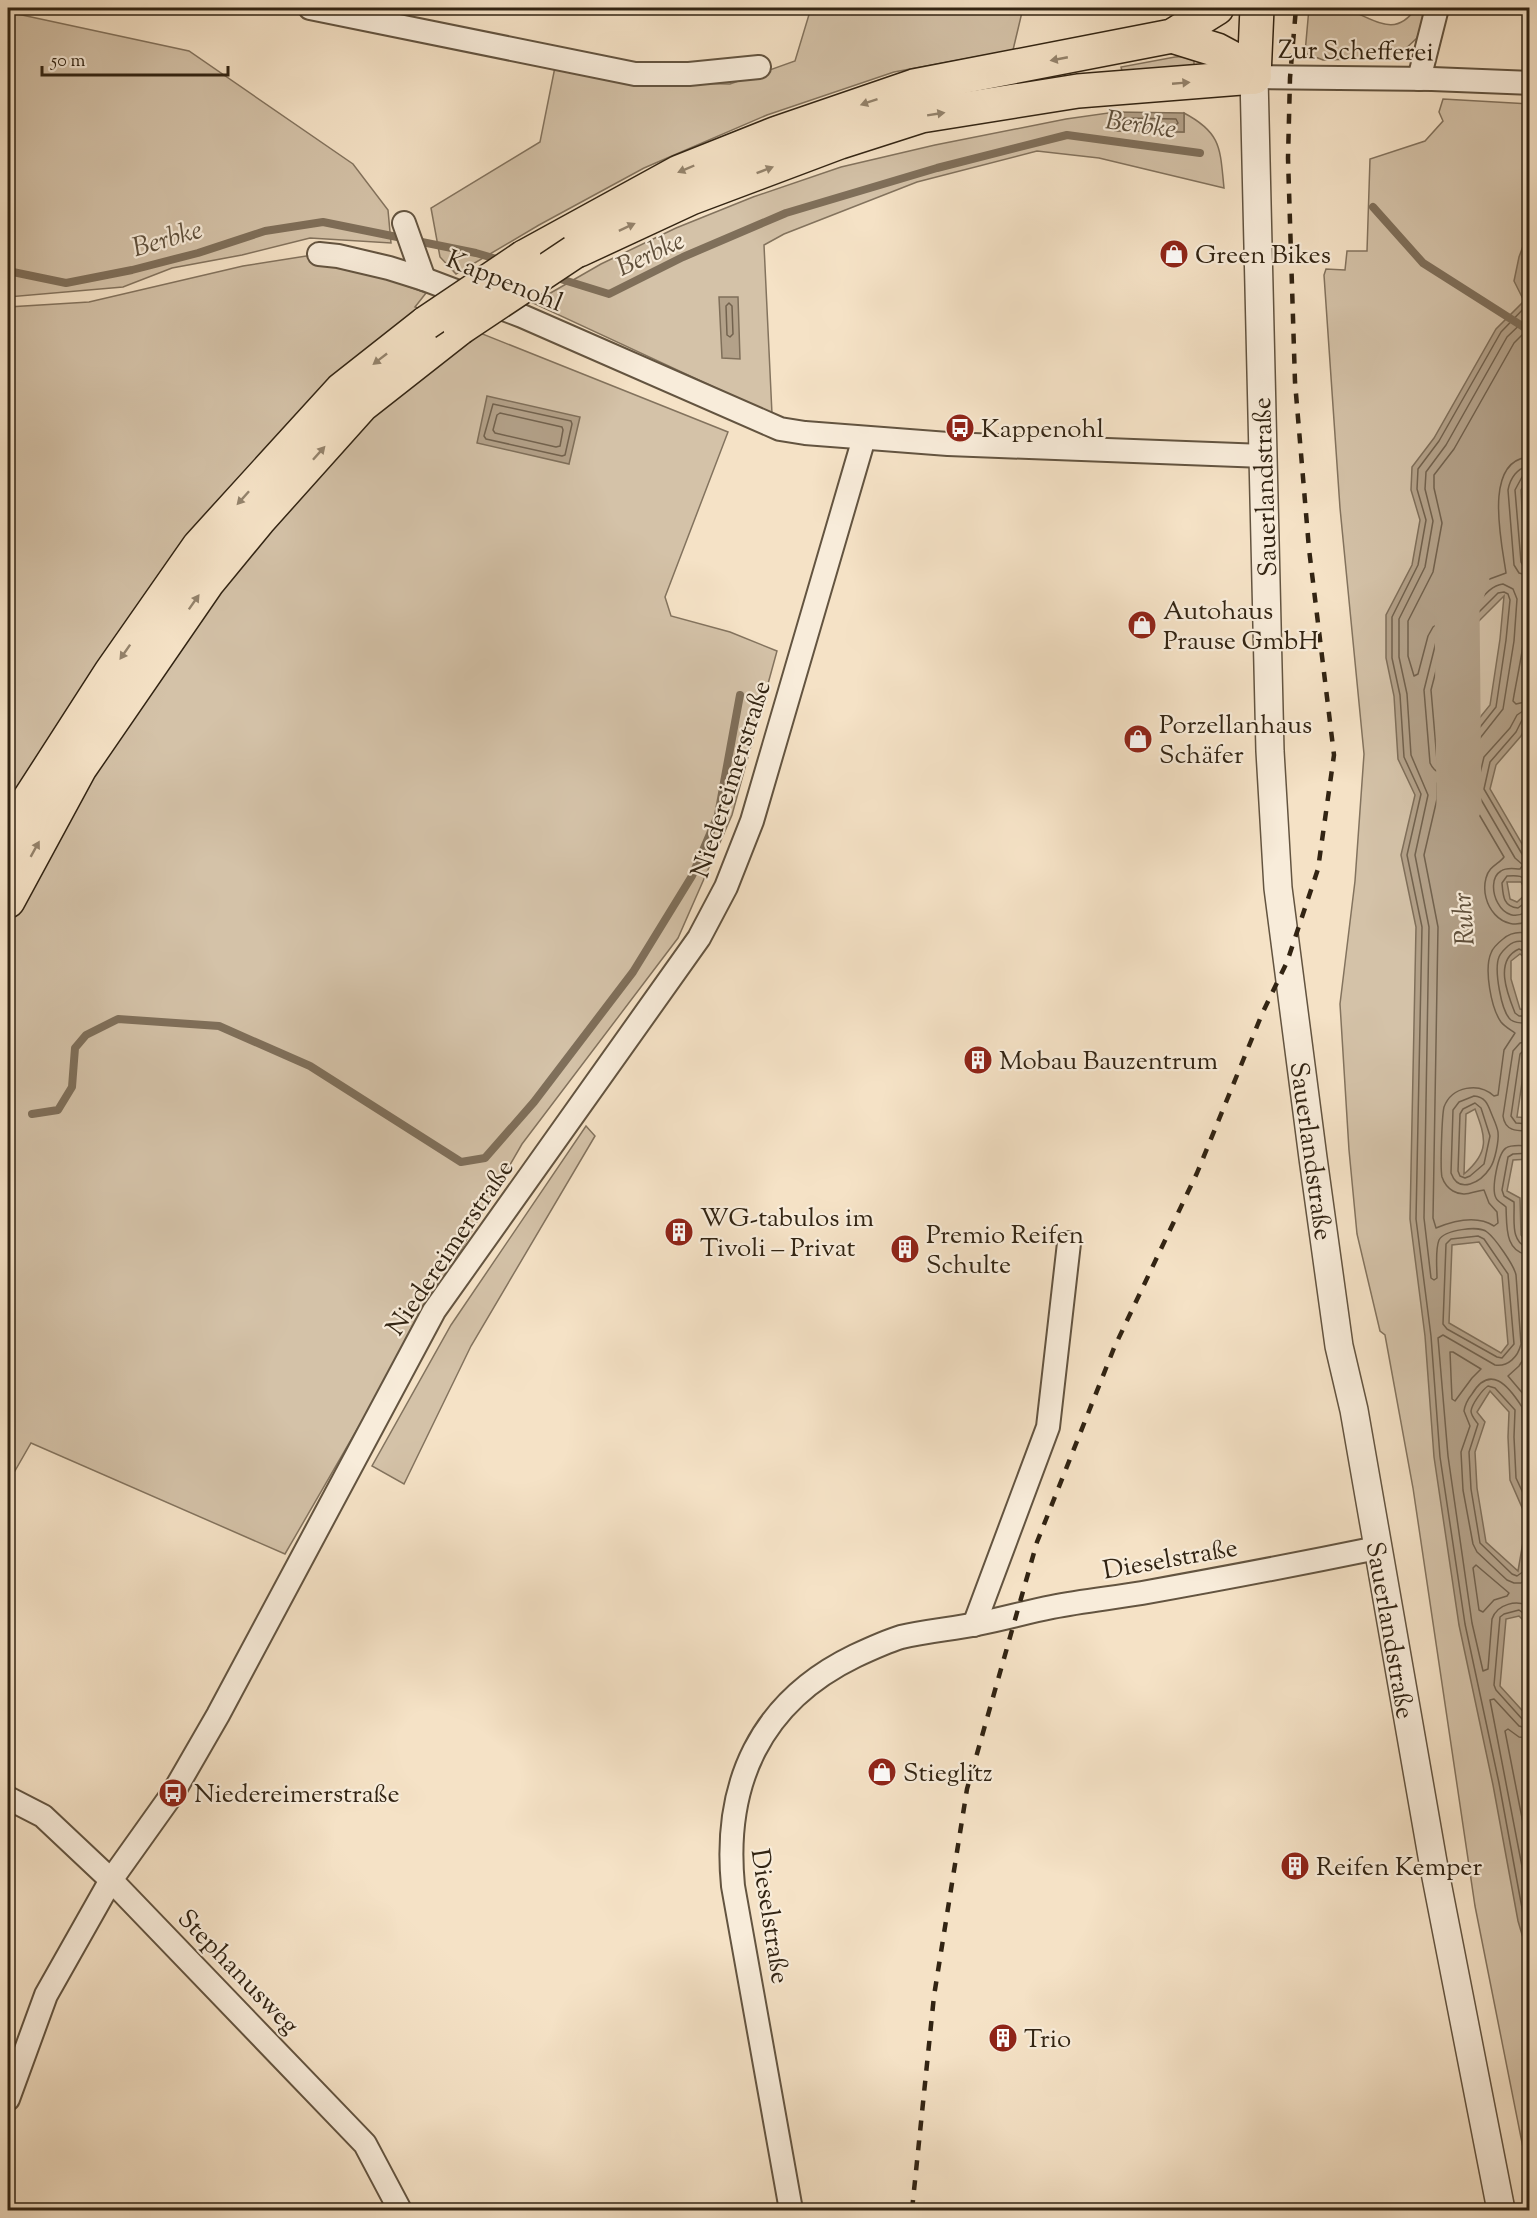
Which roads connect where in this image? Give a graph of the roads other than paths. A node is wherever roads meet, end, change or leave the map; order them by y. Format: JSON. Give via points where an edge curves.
{"nodes":[{"id":1,"x":310,"y":8,"type":"edge"},
{"id":2,"x":1217,"y":8,"type":"edge"},
{"id":3,"x":1257,"y":8,"type":"edge"},
{"id":4,"x":1437,"y":8,"type":"edge"},
{"id":5,"x":1172,"y":36,"type":"junction"},
{"id":6,"x":759,"y":68,"type":"dead end"},
{"id":7,"x":1254,"y":77,"type":"junction"},
{"id":8,"x":1419,"y":78,"type":"junction"},
{"id":9,"x":1530,"y":83,"type":"edge"},
{"id":10,"x":404,"y":223,"type":"dead end"},
{"id":11,"x":319,"y":254,"type":"dead end"},
{"id":12,"x":424,"y":279,"type":"junction"},
{"id":13,"x":864,"y":438,"type":"junction"},
{"id":14,"x":1264,"y":456,"type":"junction"},
{"id":15,"x":8,"y":842,"type":"edge"},
{"id":16,"x":8,"y":901,"type":"edge"},
{"id":17,"x":1069,"y":1243,"type":"dead end"},
{"id":18,"x":1377,"y":1548,"type":"junction"},
{"id":19,"x":974,"y":1624,"type":"junction"},
{"id":20,"x":8,"y":1797,"type":"edge"},
{"id":21,"x":111,"y":1880,"type":"junction"},
{"id":22,"x":8,"y":2099,"type":"edge"},
{"id":23,"x":400,"y":2211,"type":"edge"},
{"id":24,"x":791,"y":2211,"type":"edge"},
{"id":25,"x":1501,"y":2211,"type":"edge"}],
"edges":[{"from":1,"to":6,"type":"street","via":[[635,74]]},
{"from":2,"to":5,"type":"main road"},
{"from":3,"to":7,"type":"main road"},
{"from":4,"to":8,"type":"street"},
{"from":5,"to":7,"type":"main road","via":[[1217,50]]},
{"from":5,"to":15,"type":"main road","one_way":true,"bridge":true,"via":[[914,86],[777,133],[680,172],[524,257],[426,323],[341,390],[199,546],[104,682],[26,804]]},
{"from":7,"to":8,"type":"street","name":"Zur Schefferei"},
{"from":7,"to":14,"type":"street","name":"Sauerlandstraße"},
{"from":16,"to":7,"type":"main road","one_way":true,"bridge":true,"via":[[80,768],[208,582],[362,405],[460,328],[574,252],[691,198],[921,116],[1078,91]]},
{"from":8,"to":9,"type":"street","name":"Zur Schefferei"},
{"from":10,"to":12,"type":"street"},
{"from":11,"to":12,"type":"street","name":"Kappenohl"},
{"from":12,"to":13,"type":"street","name":"Kappenohl","via":[[522,316],[780,429]]},
{"from":13,"to":14,"type":"street","name":"Kappenohl"},
{"from":13,"to":21,"type":"street","name":"Niedereimerstraße","via":[[752,821],[726,887],[699,938],[434,1311],[218,1715],[173,1793]]},
{"from":14,"to":18,"type":"street","name":"Sauerlandstraße","via":[[1270,751],[1278,888],[1339,1346]]},
{"from":17,"to":19,"type":"street","via":[[1048,1427]]},
{"from":18,"to":19,"type":"street","name":"Dieselstraße"},
{"from":18,"to":25,"type":"street","name":"Sauerlandstraße"},
{"from":19,"to":24,"type":"street","name":"Dieselstraße","via":[[881,1644],[814,1680],[774,1719],[747,1765],[738,1791],[730,1841],[733,1886]]},
{"from":20,"to":21,"type":"street","name":"Stephanusweg","via":[[43,1816]]},
{"from":21,"to":22,"type":"street","name":"Niedereimerstraße","via":[[46,1995]]},
{"from":21,"to":23,"type":"street","name":"Stephanusweg","via":[[365,2144]]}]}
